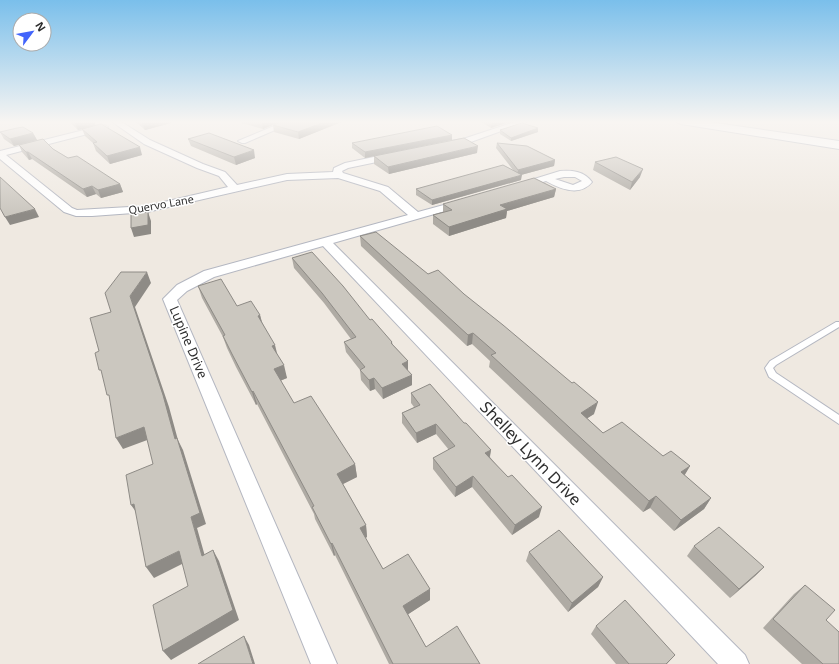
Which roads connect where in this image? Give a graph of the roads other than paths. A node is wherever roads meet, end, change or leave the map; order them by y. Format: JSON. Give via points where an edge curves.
{"nodes":[{"id":1,"x":169,"y":152,"type":"edge"},
{"id":2,"x":0,"y":154,"type":"edge"},
{"id":3,"x":404,"y":154,"type":"edge"},
{"id":4,"x":339,"y":175,"type":"junction"},
{"id":5,"x":547,"y":178,"type":"dead end"},
{"id":6,"x":235,"y":189,"type":"junction"},
{"id":7,"x":504,"y":191,"type":"edge"},
{"id":8,"x":474,"y":199,"type":"edge"},
{"id":9,"x":416,"y":216,"type":"junction"},
{"id":10,"x":326,"y":242,"type":"junction"},
{"id":11,"x":839,"y":324,"type":"edge"},
{"id":12,"x":839,"y":420,"type":"edge"},
{"id":13,"x":324,"y":664,"type":"edge"},
{"id":14,"x":736,"y":664,"type":"edge"}],
"edges":[{"from":1,"to":6,"type":"street","via":[[222,174]]},
{"from":2,"to":6,"type":"street","name":"Quervo Lane","via":[[68,210],[76,213],[147,209]]},
{"from":3,"to":4,"type":"street","via":[[345,166],[337,170]]},
{"from":4,"to":6,"type":"street","name":"Quervo Lane","via":[[287,177]]},
{"from":4,"to":9,"type":"street","name":"Quervo Lane","via":[[384,189]]},
{"from":5,"to":7,"type":"street"},
{"from":8,"to":9,"type":"street","name":"Lupine Drive"},
{"from":9,"to":10,"type":"street","name":"Lupine Drive"},
{"from":10,"to":13,"type":"street","name":"Lupine Drive","via":[[209,274],[182,288],[170,299]]},
{"from":10,"to":14,"type":"street","name":"Shelley Lynn Drive"},
{"from":11,"to":12,"type":"lane","via":[[773,363],[769,368],[772,375]]}]}
